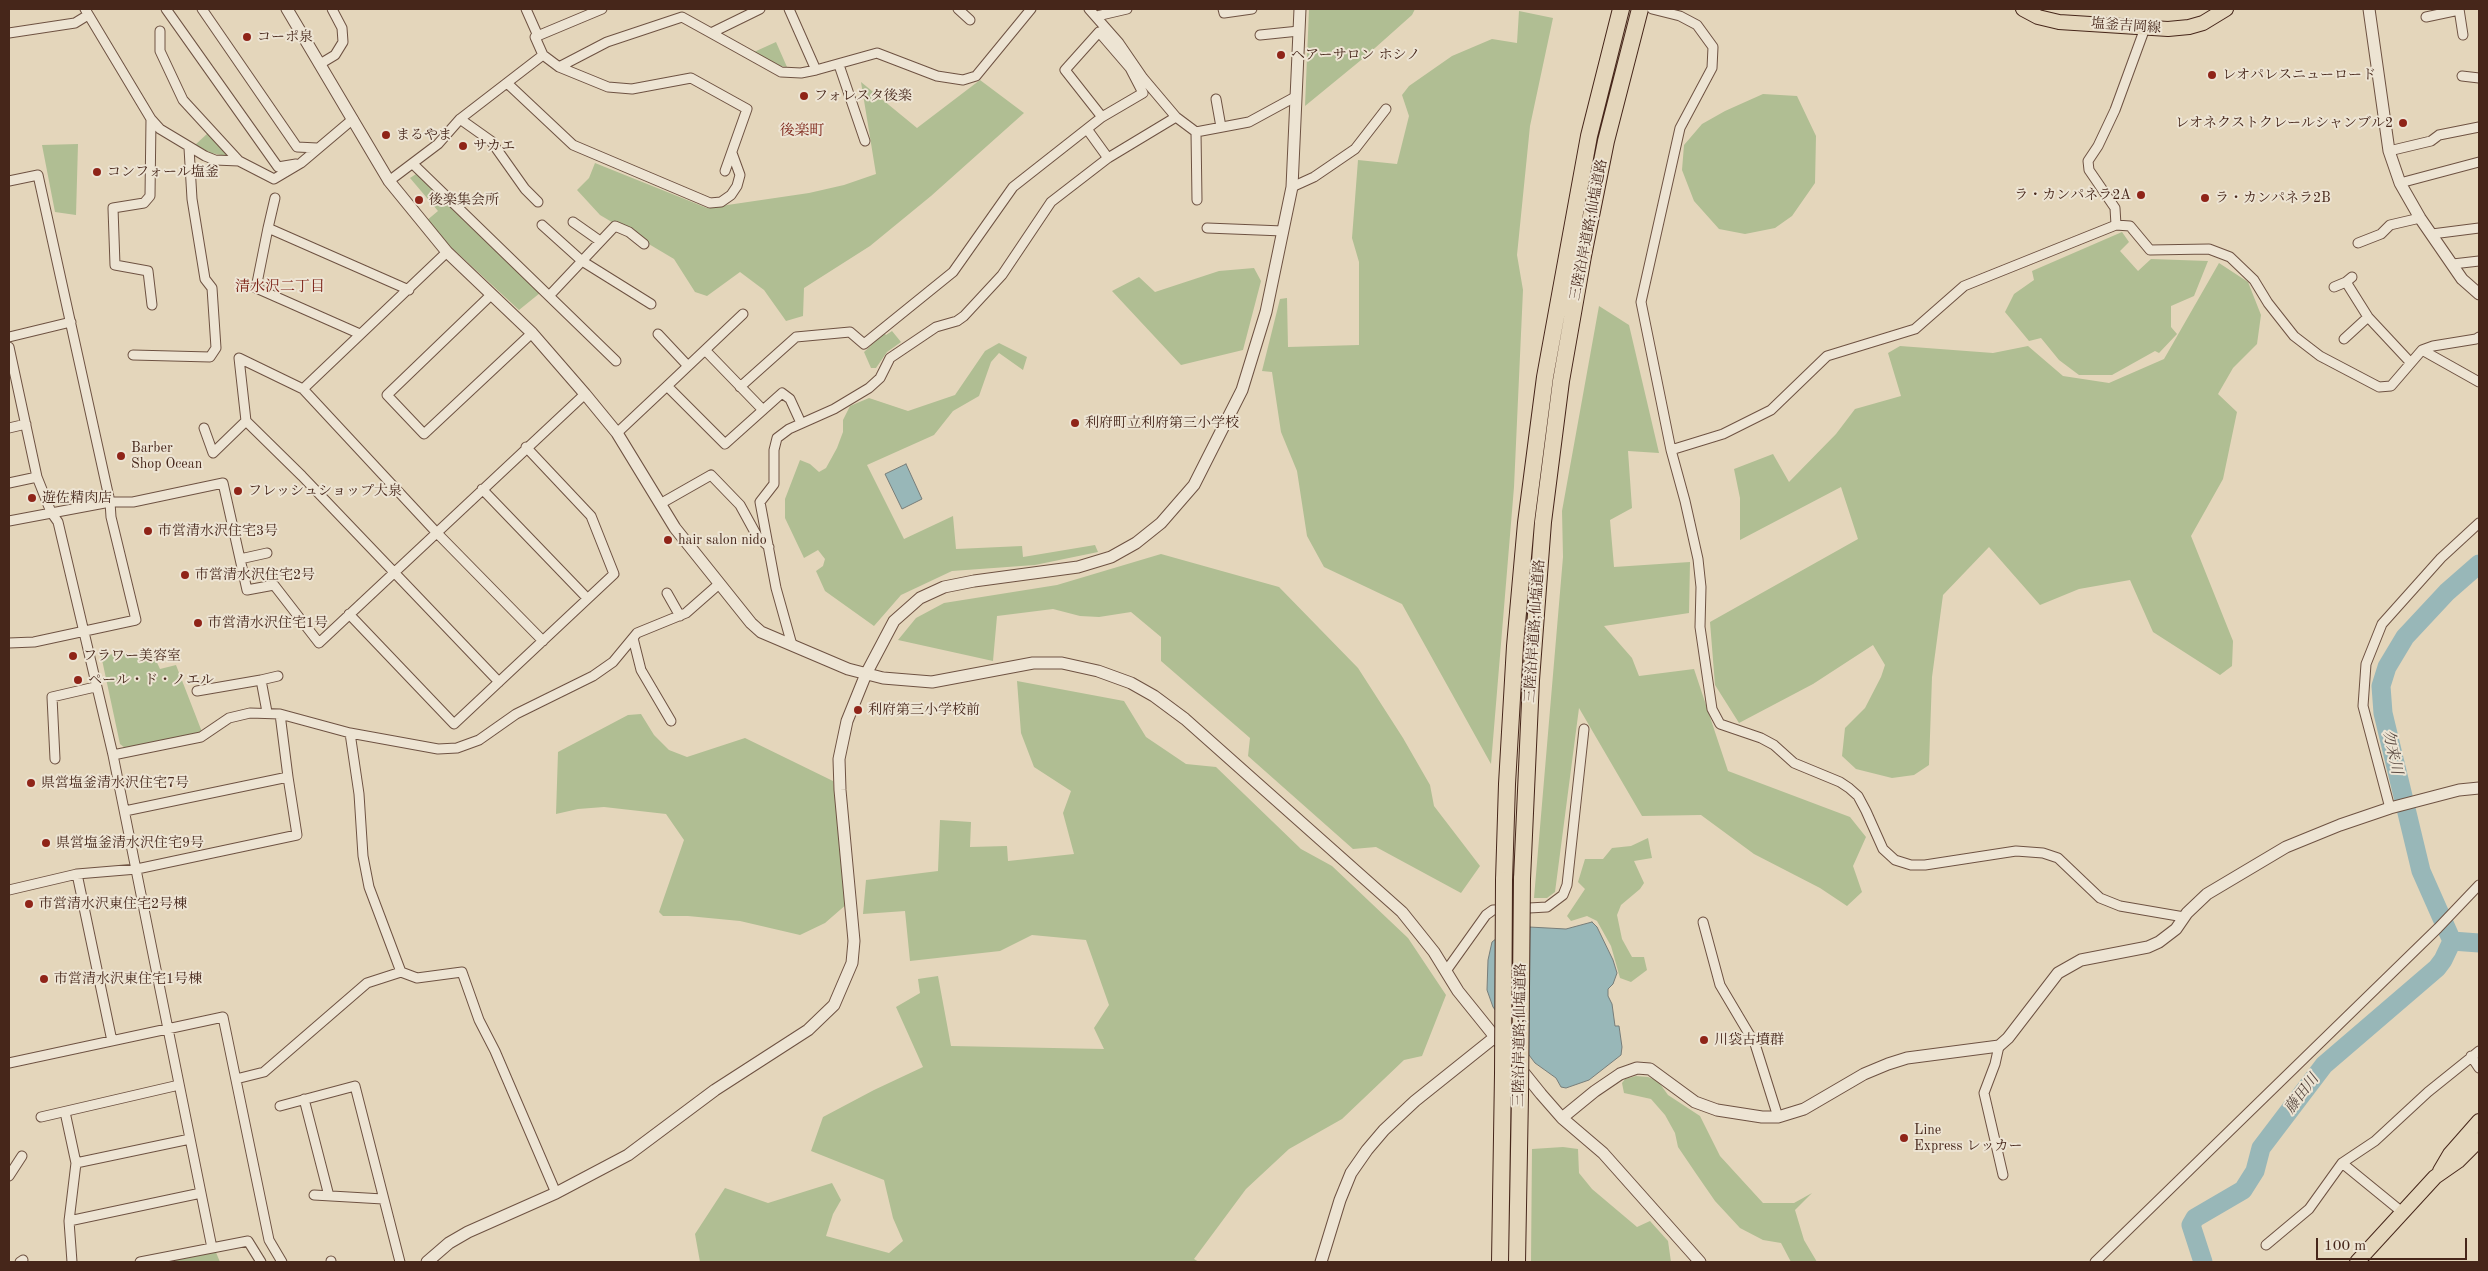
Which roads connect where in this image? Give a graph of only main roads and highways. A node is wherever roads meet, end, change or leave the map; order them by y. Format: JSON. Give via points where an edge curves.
{"nodes":[{"id":1,"x":1621,"y":9,"type":"edge"},
{"id":2,"x":1640,"y":9,"type":"edge"},
{"id":3,"x":2023,"y":9,"type":"edge"},
{"id":4,"x":2226,"y":9,"type":"edge"},
{"id":5,"x":2479,"y":1120,"type":"edge"},
{"id":6,"x":2479,"y":1140,"type":"edge"},
{"id":7,"x":2435,"y":1178,"type":"junction"},
{"id":8,"x":1500,"y":1262,"type":"edge"},
{"id":9,"x":1517,"y":1262,"type":"edge"},
{"id":10,"x":2357,"y":1262,"type":"edge"}],
"edges":[{"from":1,"to":8,"type":"highway","name":"三陸沿岸道路;仙塩道路","bridge":true,"via":[[1589,136],[1565,258],[1542,396],[1526,523],[1507,784]]},
{"from":2,"to":9,"type":"highway","name":"三陸沿岸道路;仙塩道路","bridge":true,"via":[[1606,141],[1583,256],[1561,381],[1543,522],[1531,680],[1522,879]]},
{"from":3,"to":4,"type":"main road","name":"塩釜吉岡線","via":[[2059,22],[2144,28],[2188,27],[2203,23]]},
{"from":5,"to":7,"type":"main road","via":[[2450,1154]]},
{"from":6,"to":7,"type":"main road"},
{"from":7,"to":10,"type":"main road"}]}
